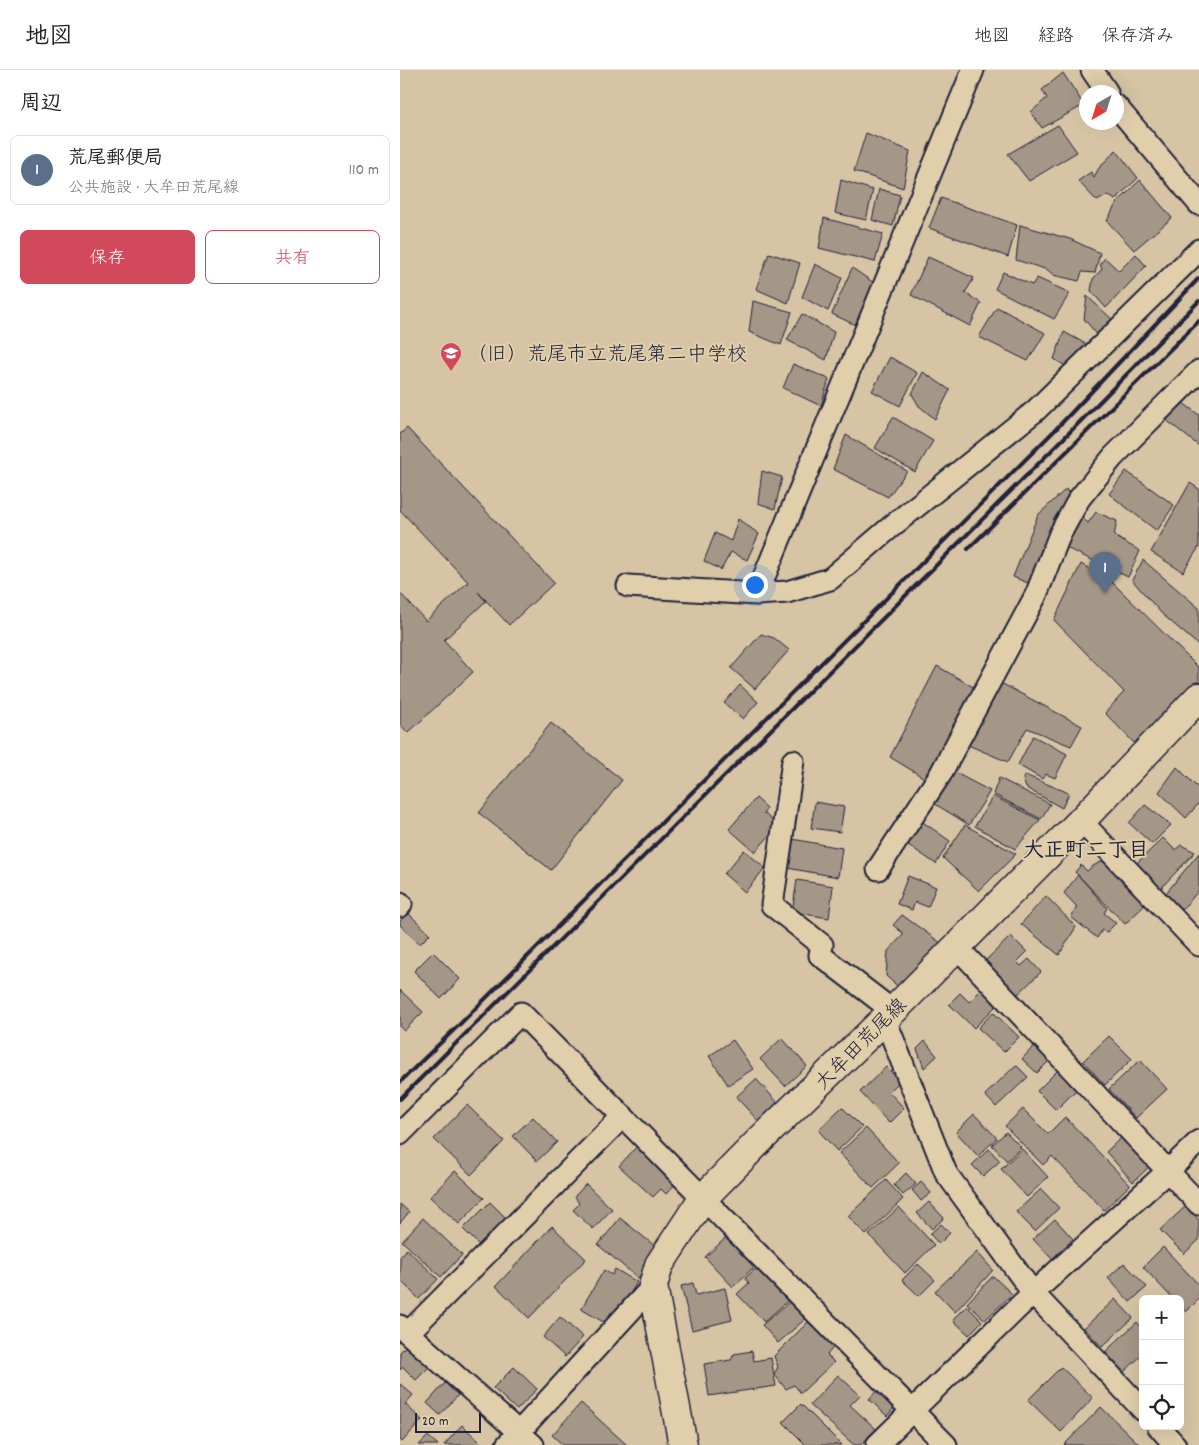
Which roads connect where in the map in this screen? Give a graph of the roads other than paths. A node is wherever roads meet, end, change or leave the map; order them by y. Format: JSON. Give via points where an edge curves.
{"nodes":[{"id":1,"x":973,"y":70,"type":"edge"},
{"id":2,"x":1092,"y":70,"type":"edge"},
{"id":3,"x":1102,"y":85,"type":"edge"},
{"id":4,"x":1124,"y":115,"type":"edge"},
{"id":5,"x":1199,"y":204,"type":"edge"},
{"id":6,"x":1199,"y":250,"type":"edge"},
{"id":7,"x":1199,"y":371,"type":"edge"},
{"id":8,"x":628,"y":586,"type":"dead end"},
{"id":9,"x":757,"y":594,"type":"junction"},
{"id":10,"x":1196,"y":707,"type":"edge"},
{"id":11,"x":793,"y":761,"type":"dead end"},
{"id":12,"x":1080,"y":821,"type":"junction"},
{"id":13,"x":878,"y":869,"type":"dead end"},
{"id":14,"x":1199,"y":945,"type":"edge"},
{"id":15,"x":956,"y":946,"type":"junction"},
{"id":16,"x":889,"y":1015,"type":"junction"},
{"id":17,"x":623,"y":1116,"type":"junction"},
{"id":18,"x":400,"y":1134,"type":"edge"},
{"id":19,"x":1199,"y":1141,"type":"edge"},
{"id":20,"x":1168,"y":1171,"type":"junction"},
{"id":21,"x":703,"y":1198,"type":"junction"},
{"id":22,"x":1199,"y":1204,"type":"edge"},
{"id":23,"x":653,"y":1286,"type":"junction"},
{"id":24,"x":1033,"y":1293,"type":"junction"},
{"id":25,"x":404,"y":1329,"type":"edge"},
{"id":26,"x":1139,"y":1406,"type":"edge"},
{"id":27,"x":913,"y":1409,"type":"junction"},
{"id":28,"x":1162,"y":1430,"type":"edge"},
{"id":29,"x":520,"y":1441,"type":"edge"},
{"id":30,"x":683,"y":1445,"type":"edge"},
{"id":31,"x":877,"y":1445,"type":"edge"},
{"id":32,"x":946,"y":1445,"type":"edge"},
{"id":33,"x":1175,"y":1445,"type":"edge"}],
"edges":[{"from":1,"to":9,"type":"street"},
{"from":2,"to":3,"type":"street"},
{"from":4,"to":5,"type":"street"},
{"from":6,"to":9,"type":"street","via":[[1035,411],[830,579],[787,592]]},
{"from":7,"to":13,"type":"street","via":[[1113,457],[1079,499],[1060,534],[1036,595],[940,775]]},
{"from":8,"to":9,"type":"street"},
{"from":10,"to":12,"type":"main road","name":"大牟田荒尾線"},
{"from":11,"to":16,"type":"street","via":[[772,905],[822,945],[820,955]]},
{"from":12,"to":14,"type":"street"},
{"from":12,"to":15,"type":"main road","name":"大牟田荒尾線"},
{"from":15,"to":16,"type":"main road","name":"大牟田荒尾線"},
{"from":15,"to":20,"type":"street"},
{"from":16,"to":21,"type":"main road","name":"大牟田荒尾線"},
{"from":16,"to":24,"type":"street","via":[[946,1173]]},
{"from":17,"to":18,"type":"street","via":[[521,1013]]},
{"from":17,"to":21,"type":"street"},
{"from":17,"to":25,"type":"street"},
{"from":19,"to":20,"type":"street"},
{"from":20,"to":22,"type":"street"},
{"from":20,"to":24,"type":"street"},
{"from":21,"to":23,"type":"main road","name":"大牟田荒尾線","via":[[659,1265]]},
{"from":21,"to":27,"type":"street"},
{"from":23,"to":29,"type":"street"},
{"from":23,"to":30,"type":"main road","name":"大牟田荒尾線"},
{"from":24,"to":26,"type":"street"},
{"from":24,"to":27,"type":"street"},
{"from":25,"to":29,"type":"street"},
{"from":27,"to":31,"type":"street"},
{"from":27,"to":32,"type":"street"},
{"from":28,"to":33,"type":"street"}]}
